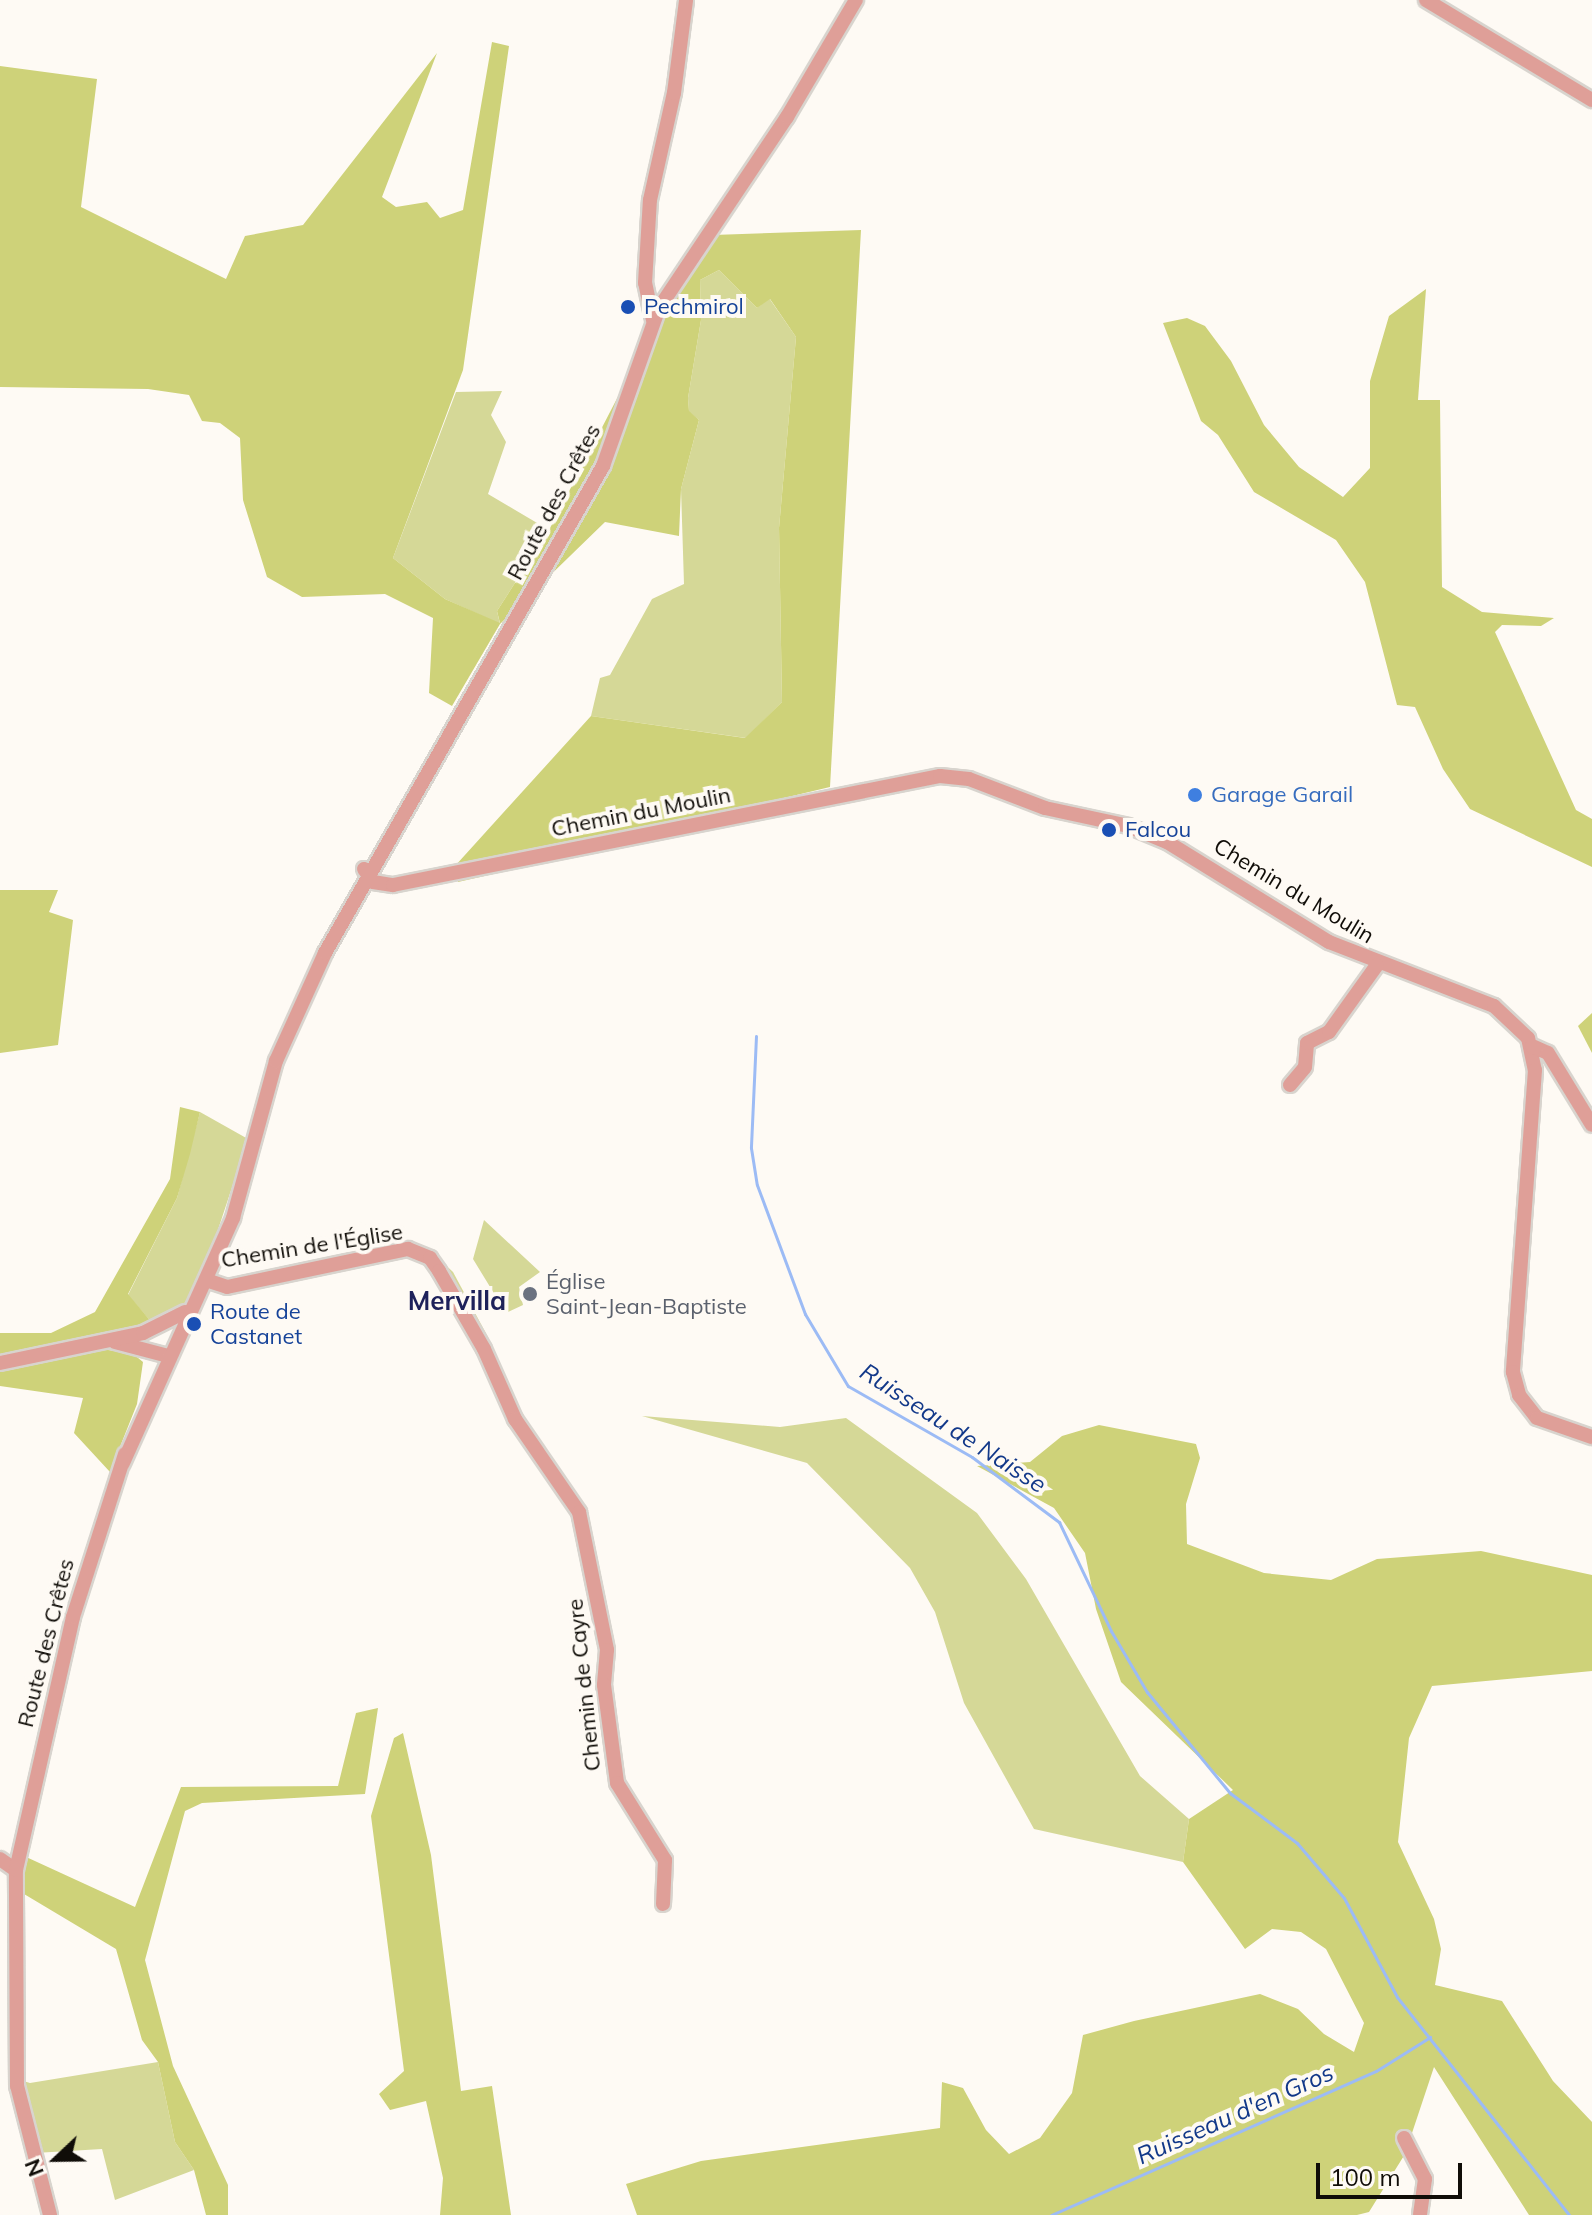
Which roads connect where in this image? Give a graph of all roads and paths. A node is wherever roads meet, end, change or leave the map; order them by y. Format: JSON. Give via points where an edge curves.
{"nodes":[{"id":1,"x":686,"y":0,"type":"edge"},
{"id":2,"x":856,"y":0,"type":"edge"},
{"id":3,"x":1426,"y":0,"type":"edge"},
{"id":4,"x":1592,"y":100,"type":"edge"},
{"id":5,"x":653,"y":320,"type":"junction"},
{"id":6,"x":371,"y":871,"type":"junction"},
{"id":7,"x":1377,"y":965,"type":"junction"},
{"id":8,"x":1532,"y":1046,"type":"junction"},
{"id":9,"x":1290,"y":1085,"type":"dead end"},
{"id":10,"x":1592,"y":1125,"type":"edge"},
{"id":11,"x":424,"y":1254,"type":"joint"},
{"id":12,"x":206,"y":1280,"type":"junction"},
{"id":13,"x":185,"y":1312,"type":"junction"},
{"id":14,"x":141,"y":1340,"type":"junction"},
{"id":15,"x":165,"y":1353,"type":"junction"},
{"id":16,"x":0,"y":1363,"type":"edge"},
{"id":17,"x":152,"y":1375,"type":"junction"},
{"id":18,"x":1592,"y":1437,"type":"edge"},
{"id":19,"x":123,"y":1463,"type":"junction"},
{"id":20,"x":0,"y":1859,"type":"edge"},
{"id":21,"x":16,"y":1870,"type":"junction"},
{"id":22,"x":663,"y":1904,"type":"dead end"},
{"id":23,"x":1404,"y":2138,"type":"dead end"},
{"id":24,"x":50,"y":2215,"type":"edge"},
{"id":25,"x":1420,"y":2215,"type":"edge"}],
"edges":[{"from":1,"to":5,"type":"street","via":[[674,93],[650,200],[645,283]]},
{"from":2,"to":5,"type":"street","name":"Route des Crêtes","via":[[787,117]]},
{"from":3,"to":4,"type":"street"},
{"from":5,"to":6,"type":"street","name":"Route des Crêtes","via":[[603,466]]},
{"from":6,"to":7,"type":"street","name":"Chemin du Moulin","via":[[380,884],[402,881],[897,783],[961,777],[1045,808],[1128,826],[1167,842],[1329,942]]},
{"from":6,"to":12,"type":"street","name":"Route des Crêtes","via":[[276,1061],[233,1218]]},
{"from":7,"to":8,"type":"street","name":"Chemin du Moulin","via":[[1481,999],[1519,1027]]},
{"from":7,"to":9,"type":"street","via":[[1329,1032],[1307,1043],[1305,1067]]},
{"from":8,"to":10,"type":"street","name":"Chemin du Moulin","via":[[1548,1053]]},
{"from":8,"to":18,"type":"street","via":[[1535,1070],[1513,1372],[1519,1395],[1537,1418]]},
{"from":11,"to":12,"type":"street","name":"Chemin de l'Église","via":[[408,1249],[352,1258],[227,1287]]},
{"from":11,"to":22,"type":"street","name":"Chemin de Cayre","via":[[462,1308],[515,1419],[579,1512],[607,1650],[604,1685],[617,1783],[665,1860]]},
{"from":12,"to":13,"type":"street","name":"Route des Crêtes"},
{"from":12,"to":15,"type":"street","name":"Route des Crêtes"},
{"from":13,"to":14,"type":"street"},
{"from":13,"to":15,"type":"street","name":"Route des Crêtes"},
{"from":14,"to":15,"type":"street"},
{"from":14,"to":16,"type":"street","via":[[107,1341]]},
{"from":14,"to":17,"type":"street"},
{"from":15,"to":17,"type":"street","name":"Route des Crêtes"},
{"from":15,"to":19,"type":"street","name":"Route des Crêtes"},
{"from":17,"to":19,"type":"street","name":"Route des Crêtes"},
{"from":19,"to":21,"type":"street","name":"Route des Crêtes","via":[[73,1617]]},
{"from":20,"to":21,"type":"street"},
{"from":21,"to":24,"type":"street","name":"Route des Crêtes","via":[[17,2086]]},
{"from":23,"to":25,"type":"street","via":[[1425,2179]]}]}
